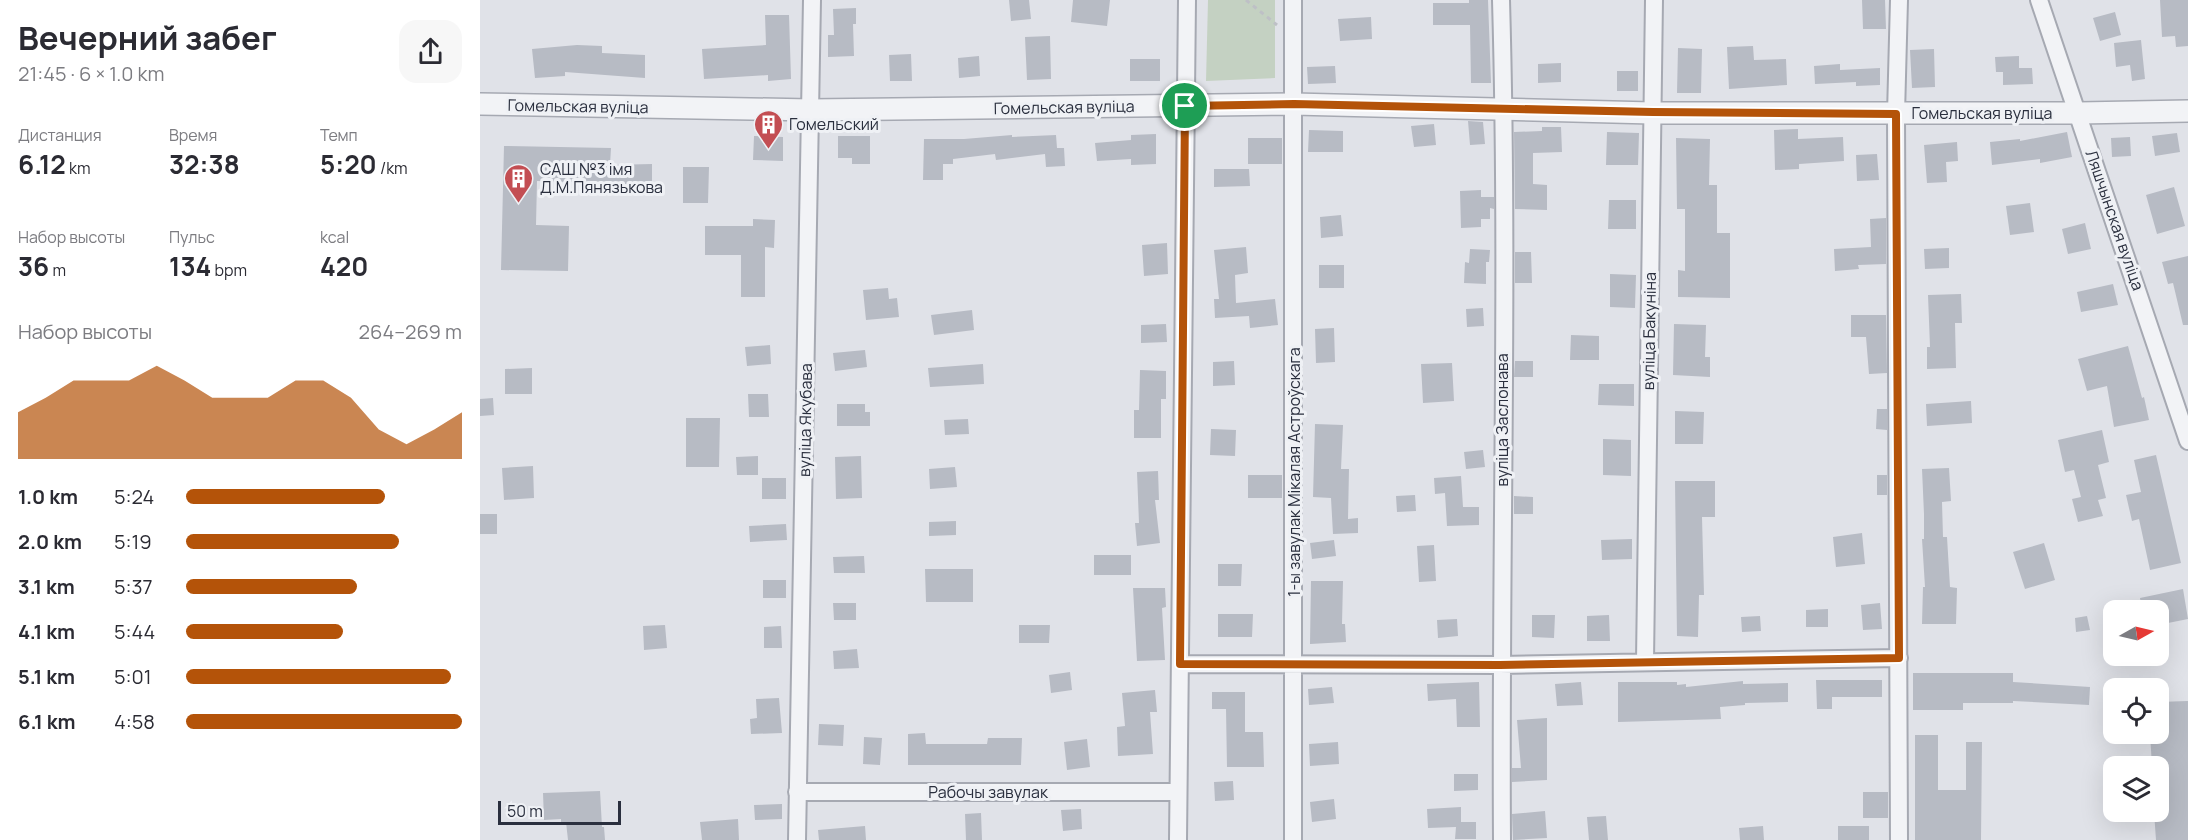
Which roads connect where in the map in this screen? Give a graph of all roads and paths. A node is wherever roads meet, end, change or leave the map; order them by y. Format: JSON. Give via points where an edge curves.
{"nodes":[{"id":1,"x":812,"y":0,"type":"edge"},
{"id":2,"x":1187,"y":0,"type":"edge"},
{"id":3,"x":1246,"y":0,"type":"edge"},
{"id":4,"x":1293,"y":0,"type":"edge"},
{"id":5,"x":1501,"y":0,"type":"edge"},
{"id":6,"x":1654,"y":0,"type":"edge"},
{"id":7,"x":1899,"y":0,"type":"edge"},
{"id":8,"x":2039,"y":0,"type":"edge"},
{"id":9,"x":1293,"y":38,"type":"junction"},
{"id":10,"x":480,"y":104,"type":"edge"},
{"id":11,"x":1294,"y":104,"type":"junction"},
{"id":12,"x":1185,"y":106,"type":"junction"},
{"id":13,"x":1504,"y":108,"type":"junction"},
{"id":14,"x":811,"y":110,"type":"junction"},
{"id":15,"x":2188,"y":111,"type":"edge"},
{"id":16,"x":1653,"y":112,"type":"junction"},
{"id":17,"x":2079,"y":113,"type":"junction"},
{"id":18,"x":1896,"y":114,"type":"junction"},
{"id":19,"x":2188,"y":441,"type":"edge"},
{"id":20,"x":1899,"y":658,"type":"junction"},
{"id":21,"x":1645,"y":661,"type":"junction"},
{"id":22,"x":1294,"y":663,"type":"junction"},
{"id":23,"x":1180,"y":664,"type":"junction"},
{"id":24,"x":1500,"y":665,"type":"junction"},
{"id":25,"x":797,"y":792,"type":"junction"},
{"id":26,"x":1178,"y":792,"type":"junction"},
{"id":27,"x":797,"y":840,"type":"edge"},
{"id":28,"x":1178,"y":840,"type":"edge"},
{"id":29,"x":1293,"y":840,"type":"edge"},
{"id":30,"x":1502,"y":840,"type":"edge"},
{"id":31,"x":1899,"y":840,"type":"edge"}],
"edges":[{"from":1,"to":14,"type":"street","name":"вуліца Якубава"},
{"from":2,"to":12,"type":"street"},
{"from":3,"to":9,"type":"path"},
{"from":4,"to":9,"type":"street","name":"1-ы завулак Мікалая Астроўскага"},
{"from":5,"to":13,"type":"street","name":"вуліца Заслонава"},
{"from":6,"to":16,"type":"street","name":"вуліца Бакуніна"},
{"from":7,"to":18,"type":"street"},
{"from":8,"to":17,"type":"street","name":"Ляшчынская вуліца"},
{"from":9,"to":11,"type":"street","name":"1-ы завулак Мікалая Астроўскага"},
{"from":10,"to":14,"type":"street","name":"Гомельская вуліца"},
{"from":11,"to":12,"type":"street","name":"Гомельская вуліца"},
{"from":11,"to":13,"type":"street","name":"Гомельская вуліца"},
{"from":11,"to":22,"type":"street","name":"1-ы завулак Мікалая Астроўскага"},
{"from":12,"to":14,"type":"street","name":"Гомельская вуліца"},
{"from":12,"to":23,"type":"street"},
{"from":13,"to":16,"type":"street","name":"Гомельская вуліца"},
{"from":13,"to":24,"type":"street","name":"вуліца Заслонава"},
{"from":14,"to":25,"type":"street","name":"вуліца Якубава"},
{"from":15,"to":17,"type":"street","name":"Гомельская вуліца"},
{"from":16,"to":18,"type":"street","name":"Гомельская вуліца"},
{"from":16,"to":21,"type":"street","name":"вуліца Бакуніна"},
{"from":17,"to":18,"type":"street","name":"Гомельская вуліца"},
{"from":17,"to":19,"type":"street","name":"Ляшчынская вуліца"},
{"from":18,"to":20,"type":"street"},
{"from":20,"to":21,"type":"street"},
{"from":20,"to":31,"type":"street"},
{"from":21,"to":24,"type":"street"},
{"from":22,"to":23,"type":"street"},
{"from":22,"to":24,"type":"street"},
{"from":22,"to":29,"type":"street","name":"1-ы завулак Мікалая Астроўскага"},
{"from":23,"to":26,"type":"street"},
{"from":24,"to":30,"type":"street","name":"вуліца Заслонава"},
{"from":25,"to":26,"type":"street","name":"Рабочы завулак"},
{"from":25,"to":27,"type":"street","name":"вуліца Якубава"},
{"from":26,"to":28,"type":"street"}]}
